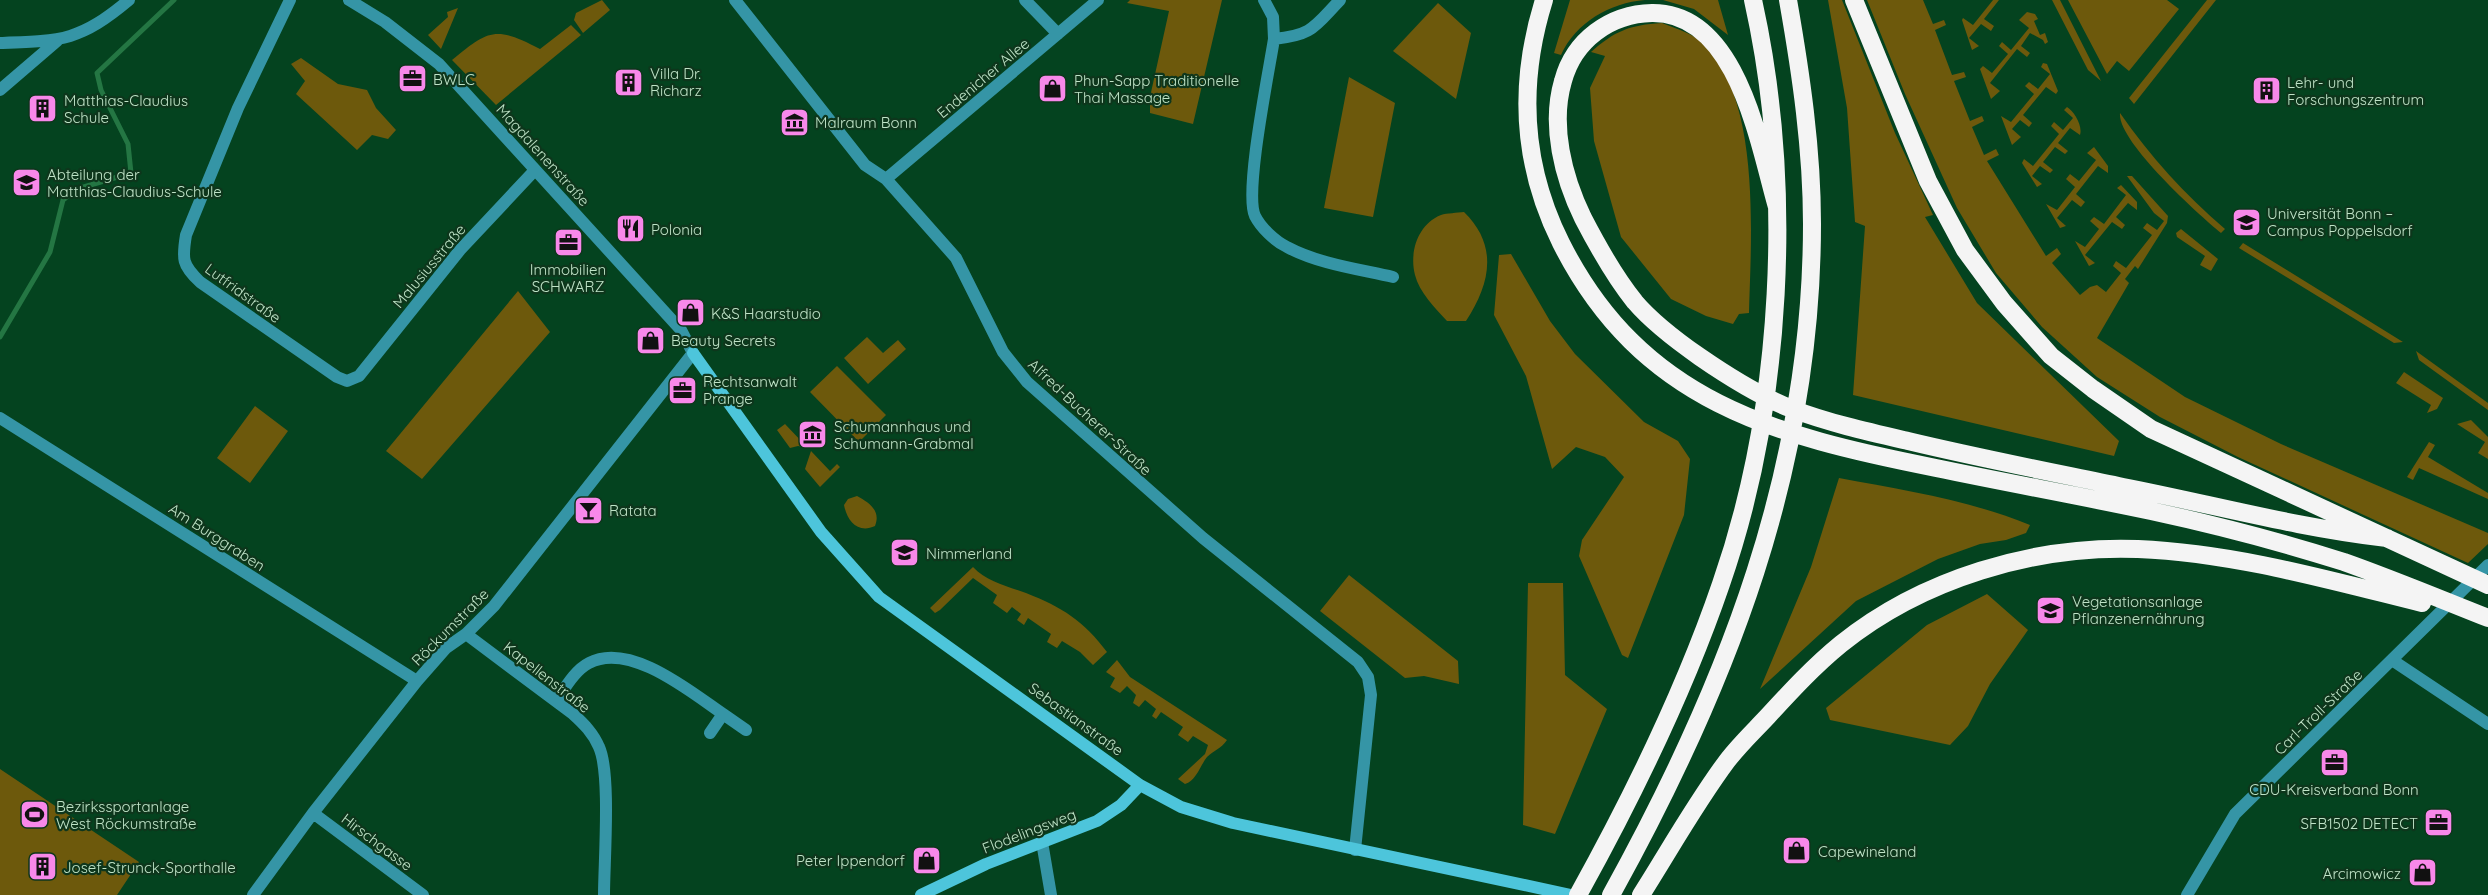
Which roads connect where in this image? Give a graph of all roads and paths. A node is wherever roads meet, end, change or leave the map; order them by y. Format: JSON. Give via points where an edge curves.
{"nodes":[{"id":1,"x":129,"y":0,"type":"edge"},
{"id":2,"x":290,"y":0,"type":"edge"},
{"id":3,"x":349,"y":0,"type":"edge"},
{"id":4,"x":735,"y":0,"type":"edge"},
{"id":5,"x":1025,"y":0,"type":"edge"},
{"id":6,"x":1098,"y":0,"type":"edge"},
{"id":7,"x":1264,"y":0,"type":"edge"},
{"id":8,"x":1340,"y":0,"type":"edge"},
{"id":9,"x":1544,"y":0,"type":"edge"},
{"id":10,"x":1753,"y":0,"type":"edge"},
{"id":11,"x":1788,"y":0,"type":"edge"},
{"id":12,"x":1854,"y":0,"type":"edge"},
{"id":13,"x":1058,"y":34,"type":"junction"},
{"id":14,"x":1274,"y":39,"type":"junction"},
{"id":15,"x":57,"y":41,"type":"junction"},
{"id":16,"x":0,"y":43,"type":"edge"},
{"id":17,"x":0,"y":90,"type":"edge"},
{"id":18,"x":535,"y":170,"type":"junction"},
{"id":19,"x":886,"y":179,"type":"junction"},
{"id":20,"x":1777,"y":207,"type":"junction"},
{"id":21,"x":1393,"y":277,"type":"dead end"},
{"id":22,"x":693,"y":353,"type":"junction"},
{"id":23,"x":347,"y":381,"type":"joint"},
{"id":24,"x":0,"y":418,"type":"edge"},
{"id":25,"x":2387,"y":538,"type":"junction"},
{"id":26,"x":2486,"y":573,"type":"edge"},
{"id":27,"x":2488,"y":618,"type":"edge"},
{"id":28,"x":466,"y":634,"type":"junction"},
{"id":29,"x":2392,"y":660,"type":"junction"},
{"id":30,"x":417,"y":681,"type":"junction"},
{"id":31,"x":556,"y":701,"type":"junction"},
{"id":32,"x":723,"y":714,"type":"junction"},
{"id":33,"x":2488,"y":724,"type":"edge"},
{"id":34,"x":746,"y":730,"type":"dead end"},
{"id":35,"x":710,"y":733,"type":"dead end"},
{"id":36,"x":1140,"y":785,"type":"junction"},
{"id":37,"x":313,"y":813,"type":"junction"},
{"id":38,"x":1042,"y":842,"type":"junction"},
{"id":39,"x":1355,"y":850,"type":"junction"},
{"id":40,"x":253,"y":895,"type":"edge"},
{"id":41,"x":423,"y":895,"type":"edge"},
{"id":42,"x":604,"y":895,"type":"edge"},
{"id":43,"x":921,"y":895,"type":"edge"},
{"id":44,"x":1051,"y":895,"type":"edge"},
{"id":45,"x":1571,"y":895,"type":"edge"},
{"id":46,"x":1578,"y":895,"type":"edge"},
{"id":47,"x":1611,"y":895,"type":"edge"},
{"id":48,"x":1641,"y":895,"type":"edge"},
{"id":49,"x":2187,"y":895,"type":"edge"}],
"edges":[{"from":1,"to":15,"type":"street","via":[[103,21]]},
{"from":2,"to":23,"type":"street","name":"Lutfridstraße","via":[[226,139],[186,235],[183,253],[186,268],[200,282]]},
{"from":3,"to":18,"type":"street","name":"Magdalenenstraße","via":[[386,22],[439,64]]},
{"from":4,"to":19,"type":"street","name":"Alfred-Bucherer-Straße","via":[[865,165]]},
{"from":5,"to":13,"type":"street"},
{"from":6,"to":13,"type":"street","name":"Endenicher Allee"},
{"from":7,"to":14,"type":"street","via":[[1273,17]]},
{"from":8,"to":14,"type":"street","via":[[1309,31]]},
{"from":9,"to":27,"type":"highway","via":[[1530,62],[1526,115],[1535,181],[1554,230],[1600,308],[1627,339],[1725,409],[1782,432],[1849,451],[2152,511],[2258,537],[2345,563]]},
{"from":10,"to":20,"type":"highway","via":[[1773,118]]},
{"from":11,"to":47,"type":"highway","via":[[1807,127],[1812,277],[1806,354],[1785,470],[1753,585],[1702,718]]},
{"from":12,"to":25,"type":"highway","via":[[1928,181],[1965,250],[2004,303],[2052,356],[2151,429]]},
{"from":13,"to":19,"type":"street","name":"Endenicher Allee"},
{"from":14,"to":21,"type":"street","via":[[1252,184],[1255,216],[1285,246],[1307,256]]},
{"from":15,"to":16,"type":"street"},
{"from":15,"to":17,"type":"street"},
{"from":18,"to":22,"type":"street","name":"Magdalenenstraße","via":[[681,330]]},
{"from":18,"to":23,"type":"street","name":"Malusiusstraße","via":[[460,250],[358,376]]},
{"from":19,"to":39,"type":"street","name":"Alfred-Bucherer-Straße","via":[[956,258],[1003,352],[1027,382],[1203,538],[1358,662],[1368,677],[1371,694]]},
{"from":20,"to":25,"type":"highway","via":[[1740,82],[1726,56],[1698,29],[1670,15],[1652,13],[1622,18],[1603,26],[1573,55],[1557,109],[1572,194],[1591,233],[1611,270],[1637,304],[1674,339],[1736,381],[1790,408],[1977,458],[2250,512],[2328,532]]},
{"from":20,"to":46,"type":"highway","via":[[1772,354],[1756,459],[1722,584],[1666,722]]},
{"from":22,"to":28,"type":"street","name":"Röckumstraße","via":[[494,606]]},
{"from":22,"to":36,"type":"street","name":"Sebastianstraße","via":[[821,532],[879,597]]},
{"from":24,"to":30,"type":"street","name":"Am Burggraben"},
{"from":25,"to":26,"type":"highway"},
{"from":26,"to":29,"type":"street","name":"Carl-Troll-Straße"},
{"from":27,"to":48,"type":"highway","via":[[2306,574],[2180,553],[2095,550],[1989,568],[1909,601],[1843,642],[1809,671],[1727,760]]},
{"from":28,"to":30,"type":"street","name":"Röckumstraße","via":[[446,648]]},
{"from":28,"to":31,"type":"street","name":"Kapellenstraße"},
{"from":29,"to":33,"type":"street"},
{"from":29,"to":49,"type":"street","name":"Carl-Troll-Straße","via":[[2235,814]]},
{"from":30,"to":37,"type":"street","name":"Röckumstraße"},
{"from":31,"to":32,"type":"street","via":[[588,663],[609,659],[662,671]]},
{"from":31,"to":42,"type":"street","name":"Kapellenstraße","via":[[589,729],[600,749],[605,774]]},
{"from":32,"to":34,"type":"street"},
{"from":32,"to":35,"type":"street"},
{"from":36,"to":38,"type":"street","name":"Flodelingsweg","via":[[1110,813]]},
{"from":36,"to":39,"type":"street","name":"Sebastianstraße","via":[[1181,807],[1233,823]]},
{"from":37,"to":40,"type":"street","name":"Röckumstraße"},
{"from":37,"to":41,"type":"street","name":"Hirschgasse"},
{"from":38,"to":43,"type":"street","name":"Flodelingsweg"},
{"from":38,"to":44,"type":"street"},
{"from":39,"to":45,"type":"street","name":"Sebastianstraße"}]}
